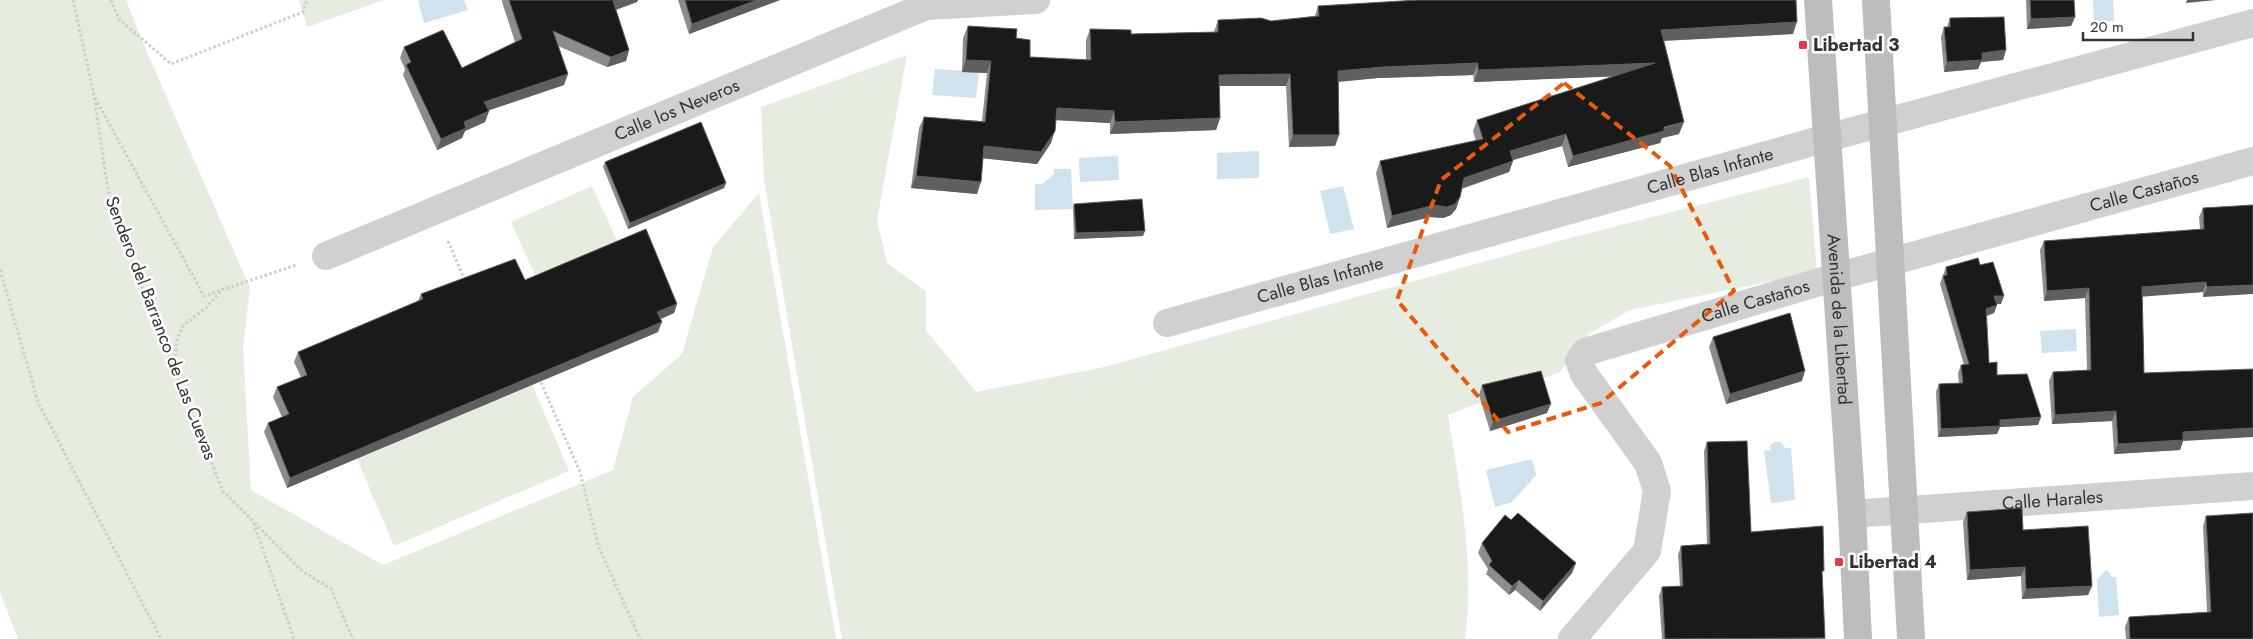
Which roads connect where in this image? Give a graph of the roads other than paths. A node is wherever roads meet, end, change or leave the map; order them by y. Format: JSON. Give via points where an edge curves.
{"nodes":[{"id":1,"x":1036,"y":0,"type":"edge"},
{"id":2,"x":1818,"y":0,"type":"edge"},
{"id":3,"x":1876,"y":0,"type":"edge"},
{"id":4,"x":926,"y":3,"type":"edge"},
{"id":5,"x":2253,"y":23,"type":"edge"},
{"id":6,"x":1883,"y":123,"type":"junction"},
{"id":7,"x":1827,"y":138,"type":"junction"},
{"id":8,"x":2253,"y":161,"type":"edge"},
{"id":9,"x":326,"y":256,"type":"road end"},
{"id":10,"x":1890,"y":263,"type":"junction"},
{"id":11,"x":1836,"y":277,"type":"junction"},
{"id":12,"x":1167,"y":323,"type":"dead end"},
{"id":13,"x":2253,"y":486,"type":"edge"},
{"id":14,"x":1904,"y":510,"type":"junction"},
{"id":15,"x":1852,"y":514,"type":"junction"},
{"id":16,"x":1572,"y":639,"type":"edge"},
{"id":17,"x":1858,"y":639,"type":"edge"},
{"id":18,"x":1911,"y":639,"type":"edge"}],
"edges":[{"from":1,"to":4,"type":"street","name":"Calle los Neveros"},
{"from":2,"to":7,"type":"street","name":"Avenida de la Libertad"},
{"from":3,"to":6,"type":"street"},
{"from":4,"to":9,"type":"street","name":"Calle los Neveros"},
{"from":5,"to":6,"type":"street","name":"Calle Blas Infante"},
{"from":6,"to":7,"type":"street","name":"Calle Blas Infante"},
{"from":6,"to":10,"type":"street"},
{"from":7,"to":11,"type":"street","name":"Avenida de la Libertad"},
{"from":7,"to":12,"type":"street","name":"Calle Blas Infante"},
{"from":8,"to":10,"type":"street","name":"Calle Castaños"},
{"from":10,"to":11,"type":"street","name":"Calle Castaños"},
{"from":10,"to":14,"type":"street"},
{"from":11,"to":15,"type":"street","name":"Avenida de la Libertad"},
{"from":11,"to":16,"type":"street","name":"Calle Castaños","via":[[1585,352],[1579,361],[1584,374],[1648,463],[1657,490],[1647,551]]},
{"from":13,"to":14,"type":"street","name":"Calle Harales"},
{"from":14,"to":15,"type":"street","name":"Calle Harales"},
{"from":14,"to":18,"type":"street"},
{"from":15,"to":17,"type":"street","name":"Avenida de la Libertad"}]}
